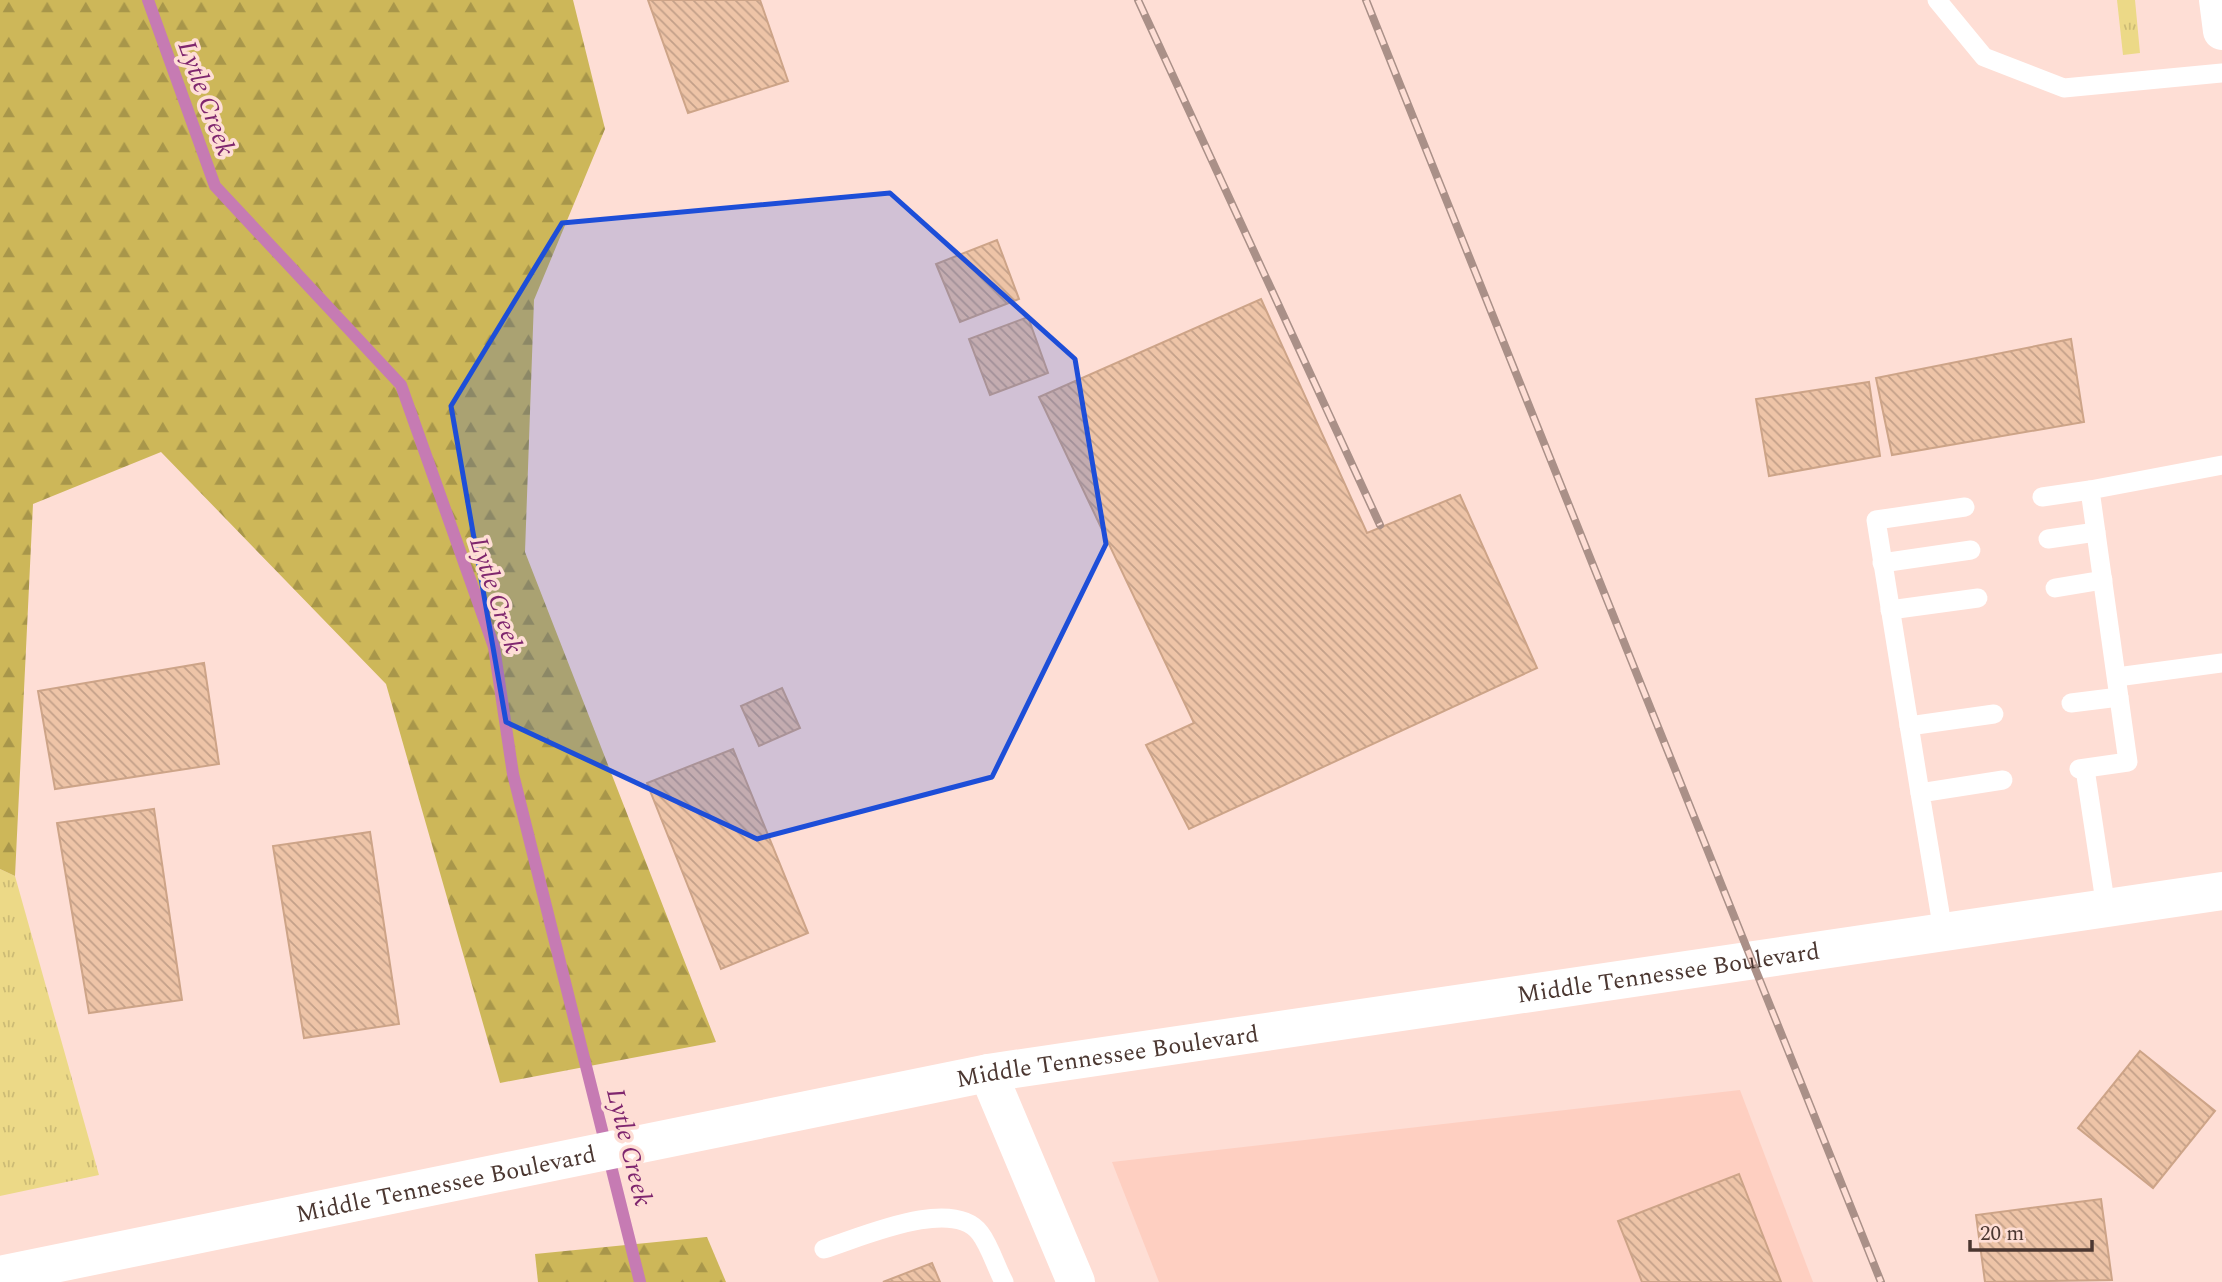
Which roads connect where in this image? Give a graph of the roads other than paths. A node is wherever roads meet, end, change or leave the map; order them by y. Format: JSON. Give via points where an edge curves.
{"nodes":[{"id":1,"x":1937,"y":0,"type":"edge"},
{"id":2,"x":2218,"y":0,"type":"edge"},
{"id":3,"x":2222,"y":31,"type":"edge"},
{"id":4,"x":2222,"y":73,"type":"edge"},
{"id":5,"x":2222,"y":465,"type":"edge"},
{"id":6,"x":2090,"y":489,"type":"junction"},
{"id":7,"x":2042,"y":497,"type":"dead end"},
{"id":8,"x":1965,"y":507,"type":"dead end"},
{"id":9,"x":2096,"y":532,"type":"junction"},
{"id":10,"x":2048,"y":539,"type":"dead end"},
{"id":11,"x":1971,"y":550,"type":"dead end"},
{"id":12,"x":1882,"y":563,"type":"junction"},
{"id":13,"x":2103,"y":580,"type":"junction"},
{"id":14,"x":2055,"y":587,"type":"dead end"},
{"id":15,"x":1978,"y":598,"type":"dead end"},
{"id":16,"x":1890,"y":610,"type":"junction"},
{"id":17,"x":2222,"y":663,"type":"edge"},
{"id":18,"x":2118,"y":687,"type":"junction"},
{"id":19,"x":2071,"y":703,"type":"dead end"},
{"id":20,"x":1994,"y":714,"type":"dead end"},
{"id":21,"x":1909,"y":726,"type":"junction"},
{"id":22,"x":2003,"y":780,"type":"dead end"},
{"id":23,"x":1920,"y":793,"type":"junction"},
{"id":24,"x":2222,"y":891,"type":"edge"},
{"id":25,"x":2106,"y":908,"type":"junction"},
{"id":26,"x":1943,"y":932,"type":"junction"},
{"id":27,"x":988,"y":1073,"type":"junction"},
{"id":28,"x":824,"y":1249,"type":"dead end"},
{"id":29,"x":0,"y":1275,"type":"edge"},
{"id":30,"x":1004,"y":1282,"type":"edge"},
{"id":31,"x":1076,"y":1282,"type":"edge"}],
"edges":[{"from":1,"to":4,"type":"lane","via":[[1984,57],[2064,88]]},
{"from":2,"to":3,"type":"main road"},
{"from":5,"to":6,"type":"lane"},
{"from":6,"to":7,"type":"lane"},
{"from":6,"to":9,"type":"lane"},
{"from":8,"to":12,"type":"lane","via":[[1876,520]]},
{"from":9,"to":10,"type":"lane"},
{"from":9,"to":13,"type":"lane"},
{"from":11,"to":12,"type":"lane"},
{"from":12,"to":16,"type":"lane"},
{"from":13,"to":14,"type":"lane"},
{"from":13,"to":18,"type":"lane"},
{"from":15,"to":16,"type":"lane"},
{"from":16,"to":21,"type":"lane"},
{"from":17,"to":18,"type":"lane"},
{"from":18,"to":19,"type":"lane"},
{"from":18,"to":25,"type":"lane","via":[[2128,762],[2082,769]]},
{"from":20,"to":21,"type":"lane"},
{"from":21,"to":23,"type":"lane"},
{"from":22,"to":23,"type":"lane"},
{"from":23,"to":26,"type":"lane"},
{"from":24,"to":25,"type":"main road","name":"Middle Tennessee Boulevard"},
{"from":25,"to":26,"type":"main road","name":"Middle Tennessee Boulevard"},
{"from":26,"to":27,"type":"main road","name":"Middle Tennessee Boulevard"},
{"from":27,"to":29,"type":"main road","name":"Middle Tennessee Boulevard"},
{"from":27,"to":31,"type":"main road"},
{"from":28,"to":30,"type":"lane","via":[[930,1217],[958,1219],[979,1231]]}]}
